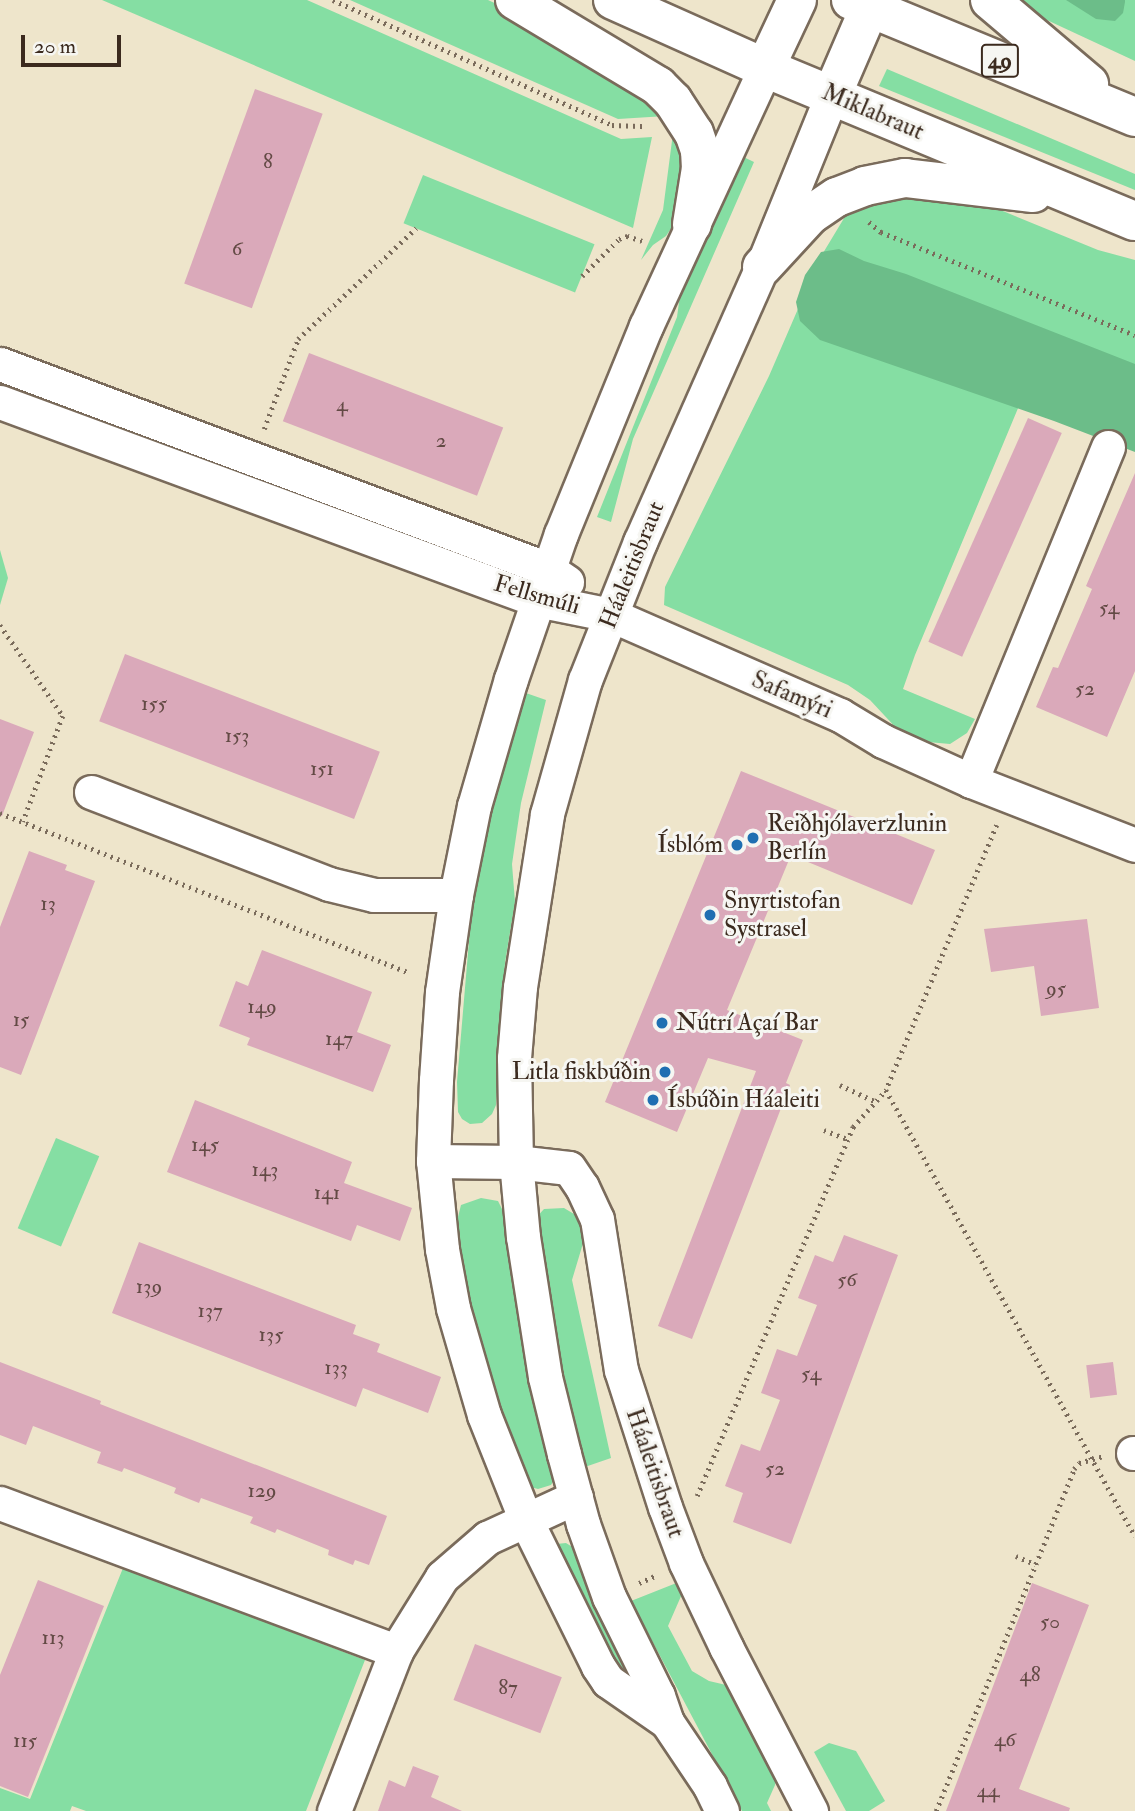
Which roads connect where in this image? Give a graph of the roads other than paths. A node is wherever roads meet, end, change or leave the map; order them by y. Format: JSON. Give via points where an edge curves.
{"nodes":[{"id":1,"x":516,"y":0,"type":"edge"},
{"id":2,"x":613,"y":0,"type":"edge"},
{"id":3,"x":797,"y":0,"type":"edge"},
{"id":4,"x":990,"y":0,"type":"edge"},
{"id":5,"x":865,"y":3,"type":"edge"},
{"id":6,"x":765,"y":68,"type":"junction"},
{"id":7,"x":832,"y":95,"type":"junction"},
{"id":8,"x":1133,"y":116,"type":"edge"},
{"id":9,"x":1082,"y":200,"type":"junction"},
{"id":10,"x":1135,"y":222,"type":"edge"},
{"id":11,"x":692,"y":224,"type":"junction"},
{"id":12,"x":762,"y":267,"type":"junction"},
{"id":13,"x":0,"y":363,"type":"edge"},
{"id":14,"x":0,"y":402,"type":"edge"},
{"id":15,"x":1108,"y":447,"type":"dead end"},
{"id":16,"x":548,"y":569,"type":"junction"},
{"id":17,"x":537,"y":600,"type":"junction"},
{"id":18,"x":611,"y":615,"type":"junction"},
{"id":19,"x":971,"y":781,"type":"junction"},
{"id":20,"x":91,"y":792,"type":"dead end"},
{"id":21,"x":1135,"y":845,"type":"edge"},
{"id":22,"x":456,"y":895,"type":"junction"},
{"id":23,"x":433,"y":1161,"type":"junction"},
{"id":24,"x":516,"y":1162,"type":"junction"},
{"id":25,"x":576,"y":1497,"type":"junction"},
{"id":26,"x":0,"y":1503,"type":"edge"},
{"id":27,"x":525,"y":1518,"type":"junction"},
{"id":28,"x":397,"y":1651,"type":"junction"},
{"id":29,"x":667,"y":1722,"type":"junction"},
{"id":30,"x":334,"y":1811,"type":"edge"},
{"id":31,"x":722,"y":1811,"type":"edge"},
{"id":32,"x":811,"y":1811,"type":"edge"}],
"edges":[{"from":1,"to":11,"type":"main road","via":[[658,86],[673,101],[700,150],[702,167]]},
{"from":2,"to":6,"type":"main road","name":"Miklabraut"},
{"from":3,"to":6,"type":"main road","name":"Háaleitisbraut"},
{"from":4,"to":8,"type":"main road"},
{"from":5,"to":7,"type":"main road","name":"Háaleitisbraut"},
{"from":5,"to":8,"type":"main road","number":"49"},
{"from":6,"to":7,"type":"main road","name":"Miklabraut"},
{"from":6,"to":11,"type":"street","name":"Háaleitisbraut"},
{"from":7,"to":9,"type":"main road","name":"Miklabraut"},
{"from":7,"to":12,"type":"street","name":"Háaleitisbraut"},
{"from":9,"to":10,"type":"main road","name":"Miklabraut"},
{"from":9,"to":12,"type":"main road","via":[[905,178],[865,186],[810,215]]},
{"from":11,"to":16,"type":"street","name":"Háaleitisbraut"},
{"from":12,"to":18,"type":"street","name":"Háaleitisbraut"},
{"from":13,"to":16,"type":"street","name":"Fellsmúli"},
{"from":14,"to":17,"type":"street","name":"Fellsmúli"},
{"from":15,"to":19,"type":"street"},
{"from":16,"to":17,"type":"street","name":"Háaleitisbraut"},
{"from":16,"to":18,"type":"street","name":"Fellsmúli"},
{"from":17,"to":18,"type":"street","name":"Fellsmúli"},
{"from":17,"to":22,"type":"street","name":"Háaleitisbraut","via":[[474,806]]},
{"from":18,"to":19,"type":"street","name":"Safamýri","via":[[840,715],[883,741]]},
{"from":18,"to":24,"type":"street","name":"Háaleitisbraut","via":[[585,680],[547,814],[520,987],[514,1058]]},
{"from":19,"to":21,"type":"street","name":"Safamýri"},
{"from":20,"to":22,"type":"street","via":[[329,884],[374,895]]},
{"from":22,"to":23,"type":"street","name":"Háaleitisbraut","via":[[442,992]]},
{"from":23,"to":24,"type":"street","name":"Háaleitisbraut"},
{"from":23,"to":27,"type":"street","name":"Háaleitisbraut","via":[[446,1280],[468,1367]]},
{"from":24,"to":25,"type":"street","name":"Háaleitisbraut","via":[[545,1377]]},
{"from":24,"to":32,"type":"street","name":"Háaleitisbraut","via":[[569,1167],[597,1219],[621,1370],[665,1507],[726,1647]]},
{"from":25,"to":27,"type":"street"},
{"from":25,"to":29,"type":"street","name":"Háaleitisbraut","via":[[609,1597]]},
{"from":26,"to":28,"type":"street"},
{"from":27,"to":28,"type":"street","via":[[458,1560],[429,1595]]},
{"from":27,"to":29,"type":"street","name":"Háaleitisbraut","via":[[608,1681]]},
{"from":28,"to":30,"type":"street"},
{"from":29,"to":31,"type":"street","name":"Háaleitisbraut"}]}
